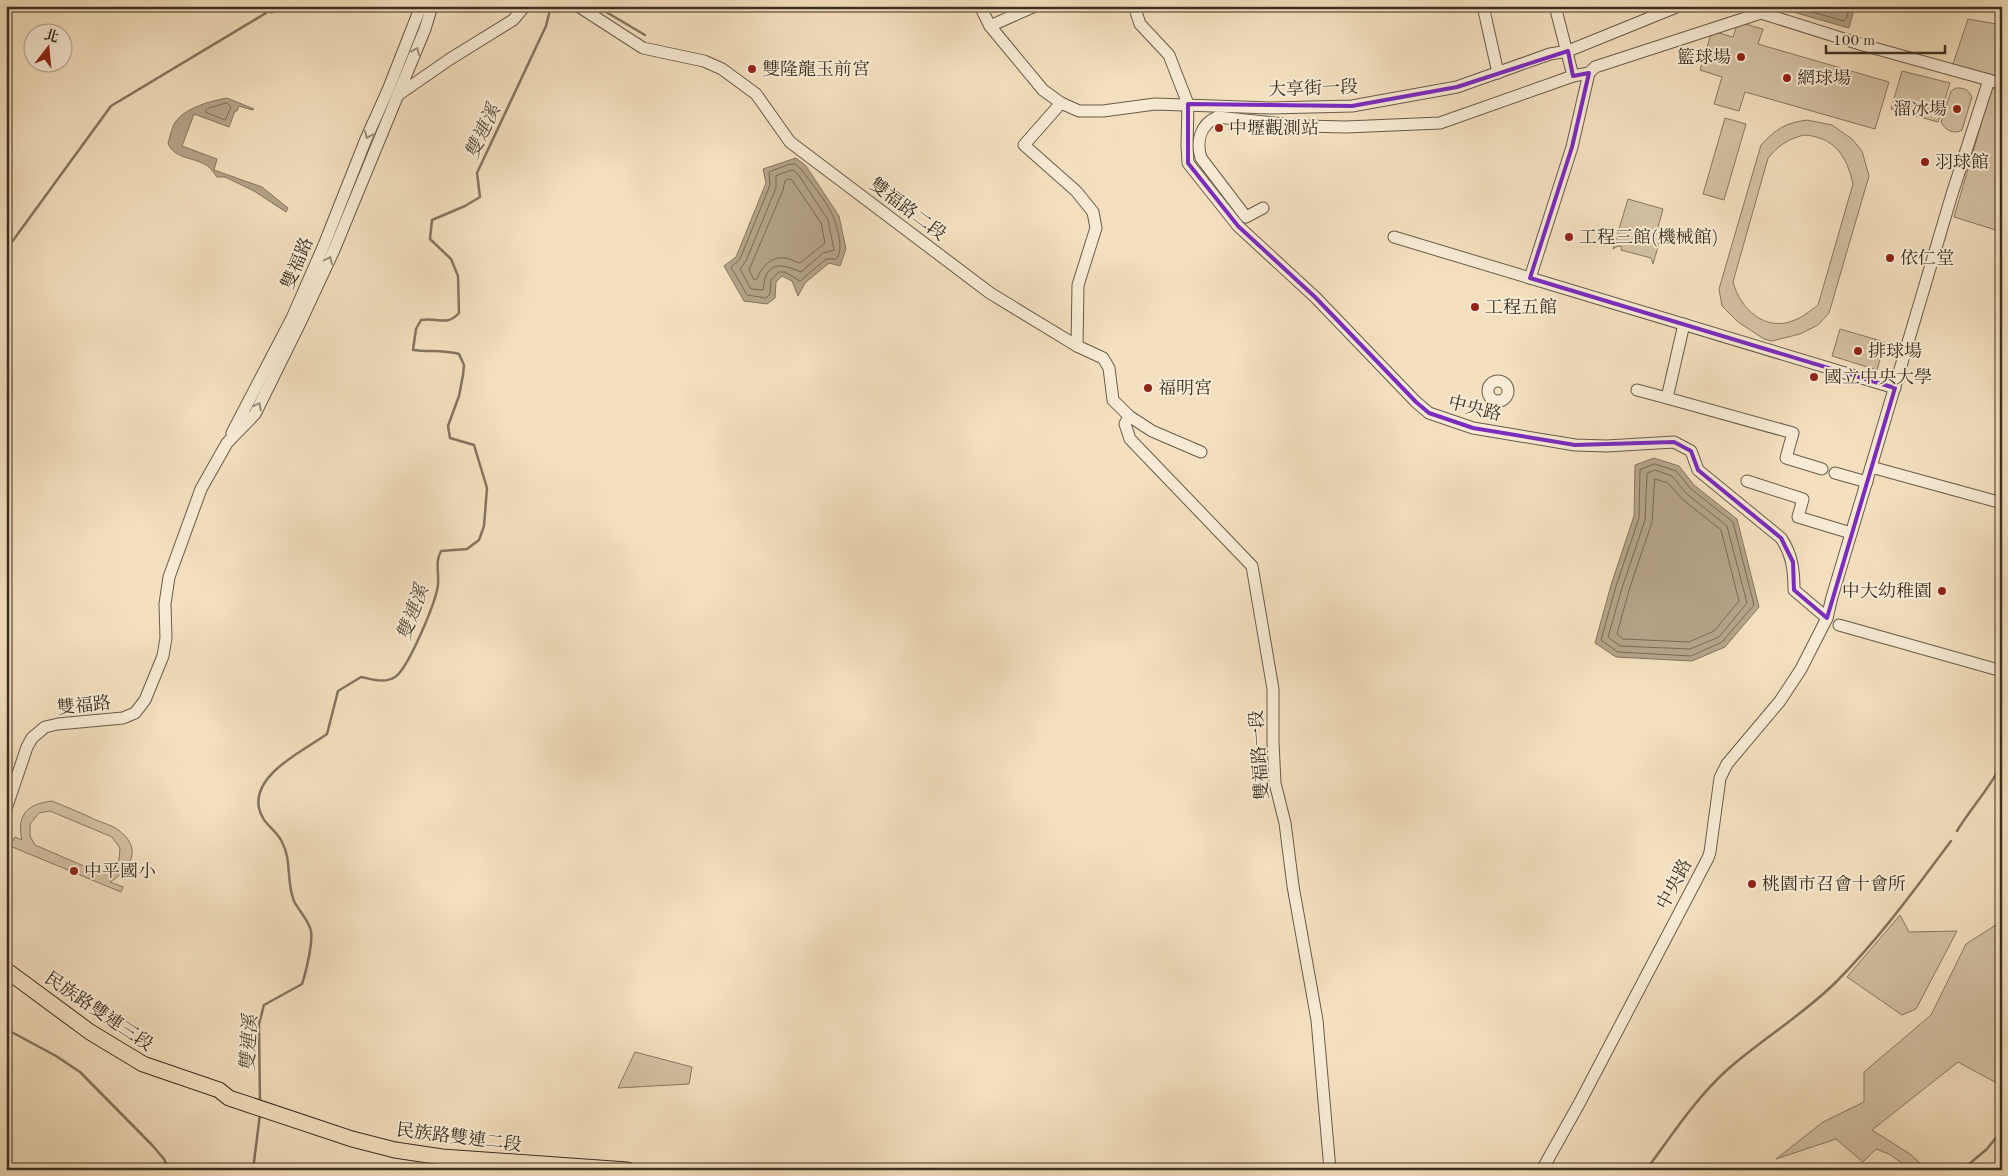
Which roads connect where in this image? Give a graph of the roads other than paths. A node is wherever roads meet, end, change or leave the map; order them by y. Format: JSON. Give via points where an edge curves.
{"nodes":[{"id":1,"x":422,"y":6,"type":"edge"},
{"id":2,"x":432,"y":6,"type":"edge"},
{"id":3,"x":525,"y":6,"type":"edge"},
{"id":4,"x":578,"y":6,"type":"edge"},
{"id":5,"x":980,"y":6,"type":"edge"},
{"id":6,"x":1035,"y":6,"type":"edge"},
{"id":7,"x":1134,"y":6,"type":"edge"},
{"id":8,"x":1483,"y":6,"type":"edge"},
{"id":9,"x":1555,"y":6,"type":"edge"},
{"id":10,"x":1679,"y":6,"type":"edge"},
{"id":11,"x":990,"y":26,"type":"junction"},
{"id":12,"x":1568,"y":51,"type":"junction"},
{"id":13,"x":1589,"y":73,"type":"junction"},
{"id":14,"x":1498,"y":74,"type":"junction"},
{"id":15,"x":1573,"y":76,"type":"junction"},
{"id":16,"x":1988,"y":80,"type":"junction"},
{"id":17,"x":2002,"y":84,"type":"edge"},
{"id":18,"x":392,"y":93,"type":"junction"},
{"id":19,"x":1061,"y":103,"type":"junction"},
{"id":20,"x":1188,"y":104,"type":"junction"},
{"id":21,"x":1263,"y":208,"type":"dead end"},
{"id":22,"x":1394,"y":237,"type":"dead end"},
{"id":23,"x":1530,"y":278,"type":"junction"},
{"id":24,"x":1684,"y":324,"type":"junction"},
{"id":25,"x":1077,"y":346,"type":"junction"},
{"id":26,"x":1895,"y":388,"type":"junction"},
{"id":27,"x":1637,"y":390,"type":"dead end"},
{"id":28,"x":1667,"y":398,"type":"junction"},
{"id":29,"x":1129,"y":416,"type":"junction"},
{"id":30,"x":1201,"y":452,"type":"dead end"},
{"id":31,"x":1872,"y":467,"type":"junction"},
{"id":32,"x":1822,"y":469,"type":"dead end"},
{"id":33,"x":1835,"y":473,"type":"dead end"},
{"id":34,"x":1747,"y":481,"type":"dead end"},
{"id":35,"x":1867,"y":482,"type":"junction"},
{"id":36,"x":2002,"y":503,"type":"edge"},
{"id":37,"x":1851,"y":533,"type":"junction"},
{"id":38,"x":1827,"y":618,"type":"junction"},
{"id":39,"x":1839,"y":626,"type":"dead end"},
{"id":40,"x":2002,"y":671,"type":"edge"},
{"id":41,"x":6,"y":809,"type":"edge"},
{"id":42,"x":6,"y":970,"type":"edge"},
{"id":43,"x":6,"y":980,"type":"edge"},
{"id":44,"x":229,"y":1098,"type":"junction"},
{"id":45,"x":259,"y":1107,"type":"joint"},
{"id":46,"x":627,"y":1170,"type":"edge"},
{"id":47,"x":1330,"y":1170,"type":"edge"},
{"id":48,"x":1542,"y":1170,"type":"edge"}],
"edges":[{"from":1,"to":18,"type":"street"},
{"from":18,"to":2,"type":"street","one_way":true,"via":[[425,29]]},
{"from":3,"to":18,"type":"street","via":[[513,20]]},
{"from":4,"to":25,"type":"street","name":"雙福路二段","via":[[643,48],[704,61],[722,69],[756,94],[790,142],[990,293]]},
{"from":5,"to":11,"type":"street","name":"大享街一段"},
{"from":6,"to":11,"type":"street"},
{"from":7,"to":20,"type":"street","via":[[1143,28],[1169,55]]},
{"from":8,"to":14,"type":"street"},
{"from":9,"to":12,"type":"street"},
{"from":10,"to":12,"type":"street","name":"大享街一段"},
{"from":11,"to":19,"type":"street","name":"大享街一段","via":[[1043,90]]},
{"from":12,"to":14,"type":"street","name":"大享街一段","via":[[1550,54]]},
{"from":12,"to":15,"type":"street"},
{"from":13,"to":15,"type":"street"},
{"from":13,"to":16,"type":"street","via":[[1595,67],[1761,13]]},
{"from":13,"to":23,"type":"street","via":[[1572,147]]},
{"from":14,"to":20,"type":"street","name":"大享街一段","via":[[1457,87],[1352,106],[1271,108]]},
{"from":15,"to":21,"type":"street","via":[[1440,123],[1346,127],[1217,117],[1211,120],[1204,126],[1199,142],[1204,163],[1246,217]]},
{"from":16,"to":17,"type":"street"},
{"from":16,"to":26,"type":"street","name":"中央路"},
{"from":18,"to":41,"type":"street","name":"雙福路","via":[[334,250],[296,332],[255,414],[227,443],[201,490],[168,577],[163,656],[145,700],[135,713],[123,718],[45,727],[27,747]]},
{"from":19,"to":20,"type":"street","name":"大享街一段","via":[[1079,111]]},
{"from":19,"to":25,"type":"street","via":[[1024,145],[1076,191],[1093,212],[1096,228],[1078,285]]},
{"from":20,"to":38,"type":"street","name":"中央路","via":[[1188,163],[1238,226],[1315,297],[1422,408],[1473,428],[1575,445],[1674,442],[1691,451],[1698,470],[1782,538],[1793,562],[1794,590]]},
{"from":22,"to":23,"type":"street"},
{"from":23,"to":24,"type":"street"},
{"from":24,"to":26,"type":"street"},
{"from":24,"to":28,"type":"street"},
{"from":25,"to":29,"type":"street","name":"雙福路二段","via":[[1103,358],[1109,368],[1113,400]]},
{"from":26,"to":31,"type":"street","name":"中央路"},
{"from":27,"to":28,"type":"street"},
{"from":28,"to":32,"type":"street","via":[[1793,433],[1786,458]]},
{"from":29,"to":30,"type":"street","name":"雙福路二段","via":[[1152,431]]},
{"from":29,"to":47,"type":"street","name":"雙福路一段","via":[[1125,424],[1130,439],[1252,566],[1273,688],[1275,783],[1285,823],[1317,1020]]},
{"from":31,"to":35,"type":"street","name":"中央路"},
{"from":31,"to":36,"type":"street"},
{"from":33,"to":35,"type":"street"},
{"from":34,"to":37,"type":"street","via":[[1803,499],[1798,517]]},
{"from":35,"to":37,"type":"street","name":"中央路"},
{"from":37,"to":38,"type":"street","name":"中央路"},
{"from":38,"to":48,"type":"street","name":"中央路","via":[[1801,669],[1780,701],[1727,764],[1720,778],[1708,858]]},
{"from":39,"to":40,"type":"street"},
{"from":42,"to":44,"type":"main road","name":"民族路雙連三段","via":[[118,1050],[143,1064],[219,1090]]},
{"from":43,"to":44,"type":"main road","name":"民族路雙連三段","via":[[85,1039],[142,1073],[210,1097]]},
{"from":44,"to":45,"type":"main road","name":"民族路雙連三段"},
{"from":45,"to":46,"type":"main road","name":"民族路雙連二段","via":[[352,1138],[419,1154]]}]}
